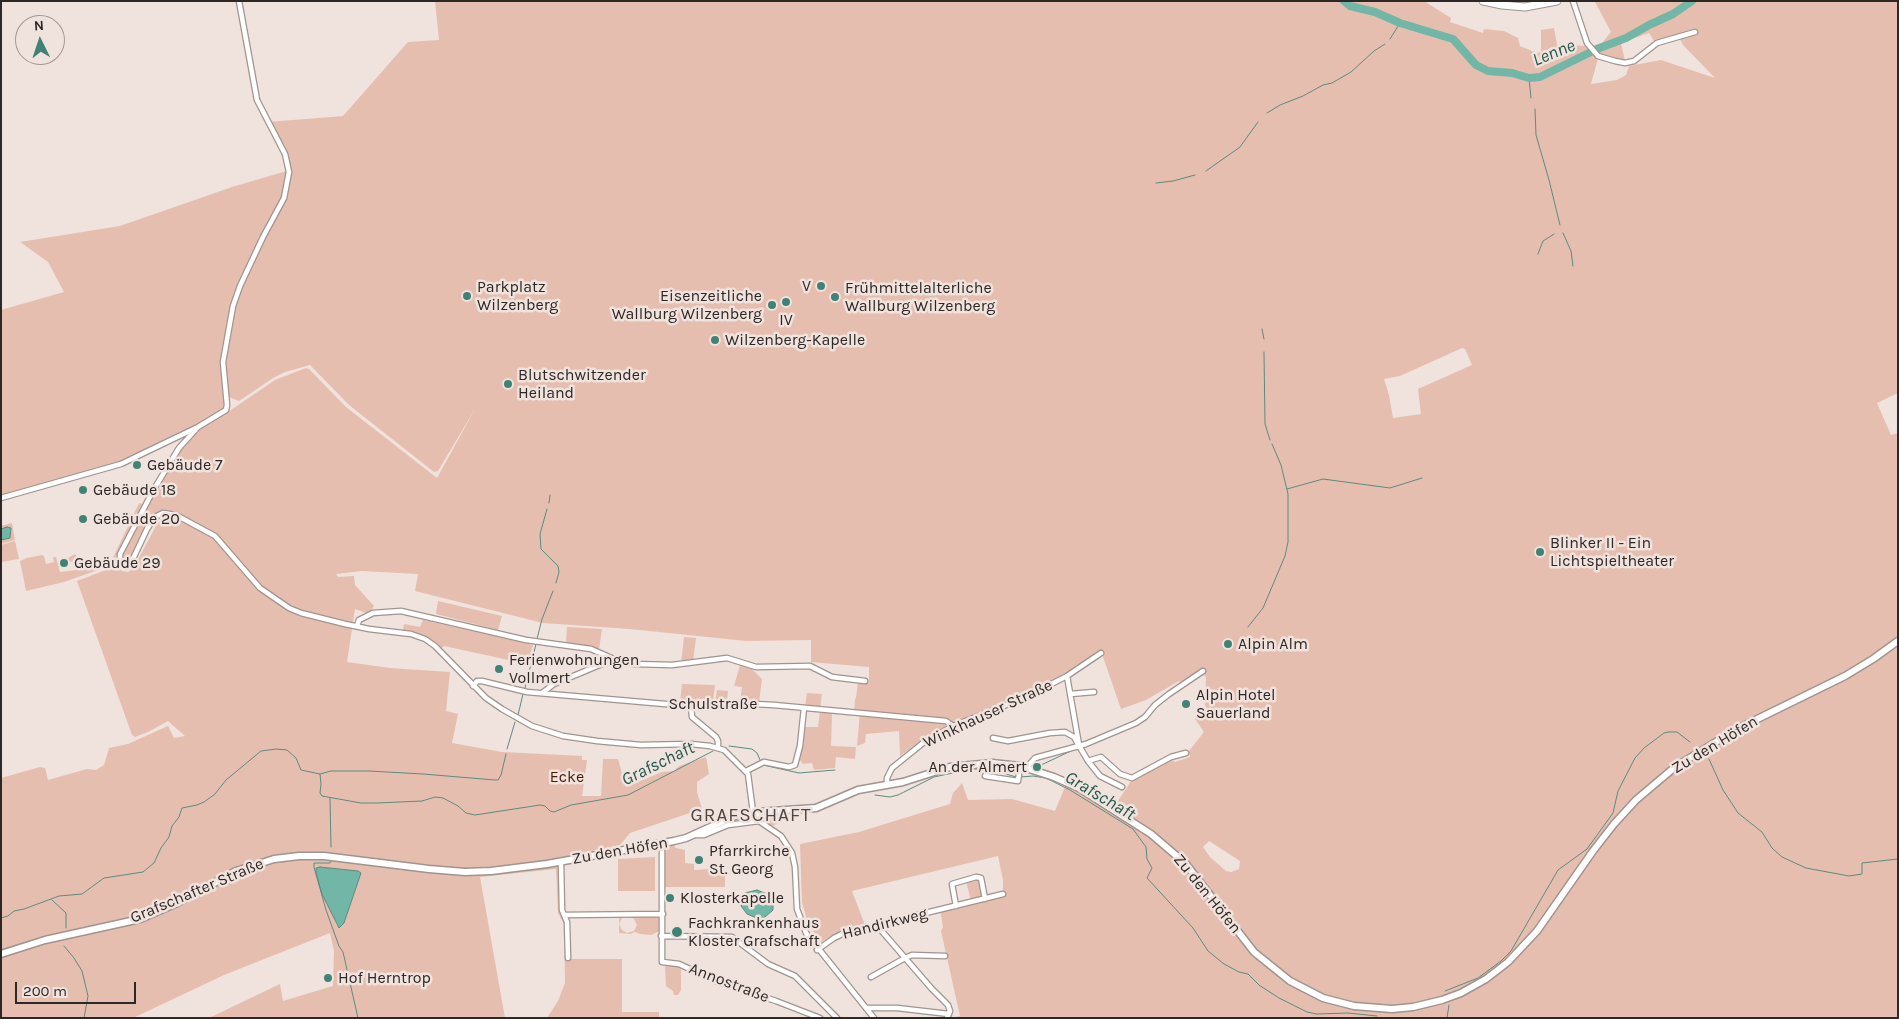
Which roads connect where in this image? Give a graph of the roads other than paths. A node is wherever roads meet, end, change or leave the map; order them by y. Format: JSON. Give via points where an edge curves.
{"nodes":[{"id":1,"x":239,"y":1,"type":"edge"},
{"id":2,"x":1484,"y":1,"type":"edge"},
{"id":3,"x":1557,"y":1,"type":"edge"},
{"id":4,"x":1573,"y":1,"type":"edge"},
{"id":5,"x":1695,"y":32,"type":"dead end"},
{"id":6,"x":198,"y":427,"type":"junction"},
{"id":7,"x":172,"y":439,"type":"junction"},
{"id":8,"x":179,"y":448,"type":"junction"},
{"id":9,"x":1,"y":498,"type":"edge"},
{"id":10,"x":356,"y":626,"type":"junction"},
{"id":11,"x":1898,"y":641,"type":"edge"},
{"id":12,"x":1101,"y":653,"type":"dead end"},
{"id":13,"x":614,"y":659,"type":"junction"},
{"id":14,"x":1203,"y":670,"type":"dead end"},
{"id":15,"x":1066,"y":676,"type":"junction"},
{"id":16,"x":865,"y":681,"type":"dead end"},
{"id":17,"x":473,"y":686,"type":"junction"},
{"id":18,"x":1094,"y":692,"type":"dead end"},
{"id":19,"x":542,"y":693,"type":"junction"},
{"id":20,"x":1070,"y":694,"type":"junction"},
{"id":21,"x":691,"y":705,"type":"junction"},
{"id":22,"x":804,"y":708,"type":"junction"},
{"id":23,"x":953,"y":726,"type":"junction"},
{"id":24,"x":993,"y":738,"type":"dead end"},
{"id":25,"x":1079,"y":746,"type":"junction"},
{"id":26,"x":718,"y":748,"type":"junction"},
{"id":27,"x":1186,"y":753,"type":"dead end"},
{"id":28,"x":1088,"y":761,"type":"junction"},
{"id":29,"x":1023,"y":767,"type":"junction"},
{"id":30,"x":746,"y":770,"type":"junction"},
{"id":31,"x":986,"y":776,"type":"dead end"},
{"id":32,"x":887,"y":785,"type":"junction"},
{"id":33,"x":1122,"y":787,"type":"dead end"},
{"id":34,"x":755,"y":812,"type":"junction"},
{"id":35,"x":759,"y":821,"type":"junction"},
{"id":36,"x":693,"y":835,"type":"junction"},
{"id":37,"x":662,"y":844,"type":"junction"},
{"id":38,"x":561,"y":862,"type":"junction"},
{"id":39,"x":396,"y":865,"type":"joint"},
{"id":40,"x":1003,"y":894,"type":"dead end"},
{"id":41,"x":985,"y":899,"type":"junction"},
{"id":42,"x":956,"y":906,"type":"junction"},
{"id":43,"x":663,"y":914,"type":"junction"},
{"id":44,"x":564,"y":915,"type":"junction"},
{"id":45,"x":880,"y":928,"type":"junction"},
{"id":46,"x":662,"y":936,"type":"junction"},
{"id":47,"x":817,"y":950,"type":"junction"},
{"id":48,"x":1,"y":954,"type":"edge"},
{"id":49,"x":945,"y":956,"type":"dead end"},
{"id":50,"x":568,"y":958,"type":"dead end"},
{"id":51,"x":905,"y":958,"type":"junction"},
{"id":52,"x":871,"y":977,"type":"dead end"},
{"id":53,"x":867,"y":1010,"type":"junction"},
{"id":54,"x":948,"y":1016,"type":"edge"},
{"id":55,"x":820,"y":1018,"type":"edge"},
{"id":56,"x":837,"y":1018,"type":"edge"},
{"id":57,"x":865,"y":1018,"type":"edge"},
{"id":58,"x":874,"y":1018,"type":"edge"}],
"edges":[{"from":1,"to":6,"type":"street","via":[[257,100],[285,154],[289,176],[284,198],[263,236],[233,306],[223,362],[226,410]]},
{"from":2,"to":3,"type":"main road","via":[[1519,7]]},
{"from":4,"to":5,"type":"street","via":[[1584,39],[1601,58],[1626,63],[1637,60],[1656,43]]},
{"from":6,"to":7,"type":"street"},
{"from":6,"to":8,"type":"street"},
{"from":7,"to":8,"type":"street"},
{"from":7,"to":9,"type":"street","via":[[114,466]]},
{"from":8,"to":10,"type":"street","via":[[120,554],[121,562],[132,562],[153,520],[163,513],[172,514],[215,536],[255,582],[294,610]]},
{"from":10,"to":13,"type":"street","via":[[359,620],[373,613],[398,611],[533,641],[591,649]]},
{"from":10,"to":17,"type":"street","via":[[425,639]]},
{"from":11,"to":29,"type":"street","name":"Zu den Höfen","via":[[1845,676],[1737,729],[1674,767],[1614,824],[1537,931],[1508,962],[1461,993],[1413,1007],[1354,1006],[1324,998],[1290,981],[1254,952],[1186,864],[1160,841],[1079,788]]},
{"from":12,"to":15,"type":"street","name":"Winkhauser Straße"},
{"from":13,"to":16,"type":"street","via":[[659,666],[727,658],[756,667],[810,666],[834,677]]},
{"from":13,"to":19,"type":"street","via":[[563,680]]},
{"from":14,"to":25,"type":"street","via":[[1158,703],[1143,719]]},
{"from":15,"to":20,"type":"street"},
{"from":15,"to":23,"type":"street","name":"Winkhauser Straße","via":[[1006,706]]},
{"from":17,"to":19,"type":"street","name":"Schulstraße","via":[[482,681]]},
{"from":17,"to":26,"type":"street","via":[[525,723],[549,732],[619,744],[691,744]]},
{"from":18,"to":20,"type":"street"},
{"from":19,"to":21,"type":"street","name":"Schulstraße"},
{"from":20,"to":25,"type":"street"},
{"from":21,"to":22,"type":"street","name":"Schulstraße","via":[[752,703]]},
{"from":21,"to":26,"type":"street","via":[[692,717],[718,740]]},
{"from":22,"to":23,"type":"street","name":"Schulstraße","via":[[946,721]]},
{"from":22,"to":30,"type":"street","via":[[795,765],[761,763]]},
{"from":23,"to":32,"type":"street","name":"Winkhauser Straße","via":[[923,743],[895,765],[888,775]]},
{"from":24,"to":25,"type":"street","via":[[1008,741],[1066,732]]},
{"from":25,"to":28,"type":"street"},
{"from":25,"to":29,"type":"street","via":[[1035,758]]},
{"from":26,"to":30,"type":"street"},
{"from":27,"to":28,"type":"street","via":[[1132,778],[1115,770],[1102,757]]},
{"from":28,"to":33,"type":"street","via":[[1100,776]]},
{"from":29,"to":31,"type":"street","via":[[1018,781]]},
{"from":29,"to":32,"type":"street","name":"Zu den Höfen","via":[[992,763],[959,765]]},
{"from":30,"to":34,"type":"street"},
{"from":32,"to":34,"type":"street","name":"Zu den Höfen","via":[[856,791],[814,808]]},
{"from":34,"to":35,"type":"street"},
{"from":34,"to":36,"type":"street","name":"Zu den Höfen","via":[[729,818]]},
{"from":35,"to":36,"type":"street","via":[[728,825],[704,835]]},
{"from":35,"to":47,"type":"street","via":[[781,836],[790,848],[795,867],[799,919]]},
{"from":36,"to":37,"type":"street","name":"Zu den Höfen"},
{"from":37,"to":38,"type":"street","name":"Zu den Höfen"},
{"from":37,"to":43,"type":"street","name":"Annostraße"},
{"from":38,"to":39,"type":"street","name":"Zu den Höfen","via":[[480,872]]},
{"from":38,"to":44,"type":"street"},
{"from":39,"to":48,"type":"street","name":"Grafschafter Straße","via":[[324,856],[274,859],[236,871],[176,904],[140,919],[45,940]]},
{"from":40,"to":41,"type":"street","name":"Handirkweg"},
{"from":41,"to":42,"type":"street","name":"Handirkweg"},
{"from":41,"to":42,"type":"street","via":[[980,877],[968,879],[952,884]]},
{"from":42,"to":45,"type":"street","name":"Handirkweg","via":[[892,921]]},
{"from":43,"to":44,"type":"street"},
{"from":43,"to":46,"type":"street","name":"Annostraße"},
{"from":44,"to":50,"type":"street"},
{"from":45,"to":47,"type":"street","name":"Handirkweg","via":[[841,934]]},
{"from":45,"to":51,"type":"street"},
{"from":46,"to":55,"type":"street","name":"Annostraße","via":[[663,962],[679,964],[723,984]]},
{"from":46,"to":56,"type":"street","name":"Annostraße","via":[[732,937],[768,964],[795,976]]},
{"from":47,"to":53,"type":"street"},
{"from":49,"to":51,"type":"street","via":[[916,954]]},
{"from":51,"to":52,"type":"street"},
{"from":51,"to":54,"type":"street","via":[[948,1005]]},
{"from":53,"to":54,"type":"street","via":[[896,1008]]},
{"from":53,"to":57,"type":"street"},
{"from":53,"to":58,"type":"street"}]}
